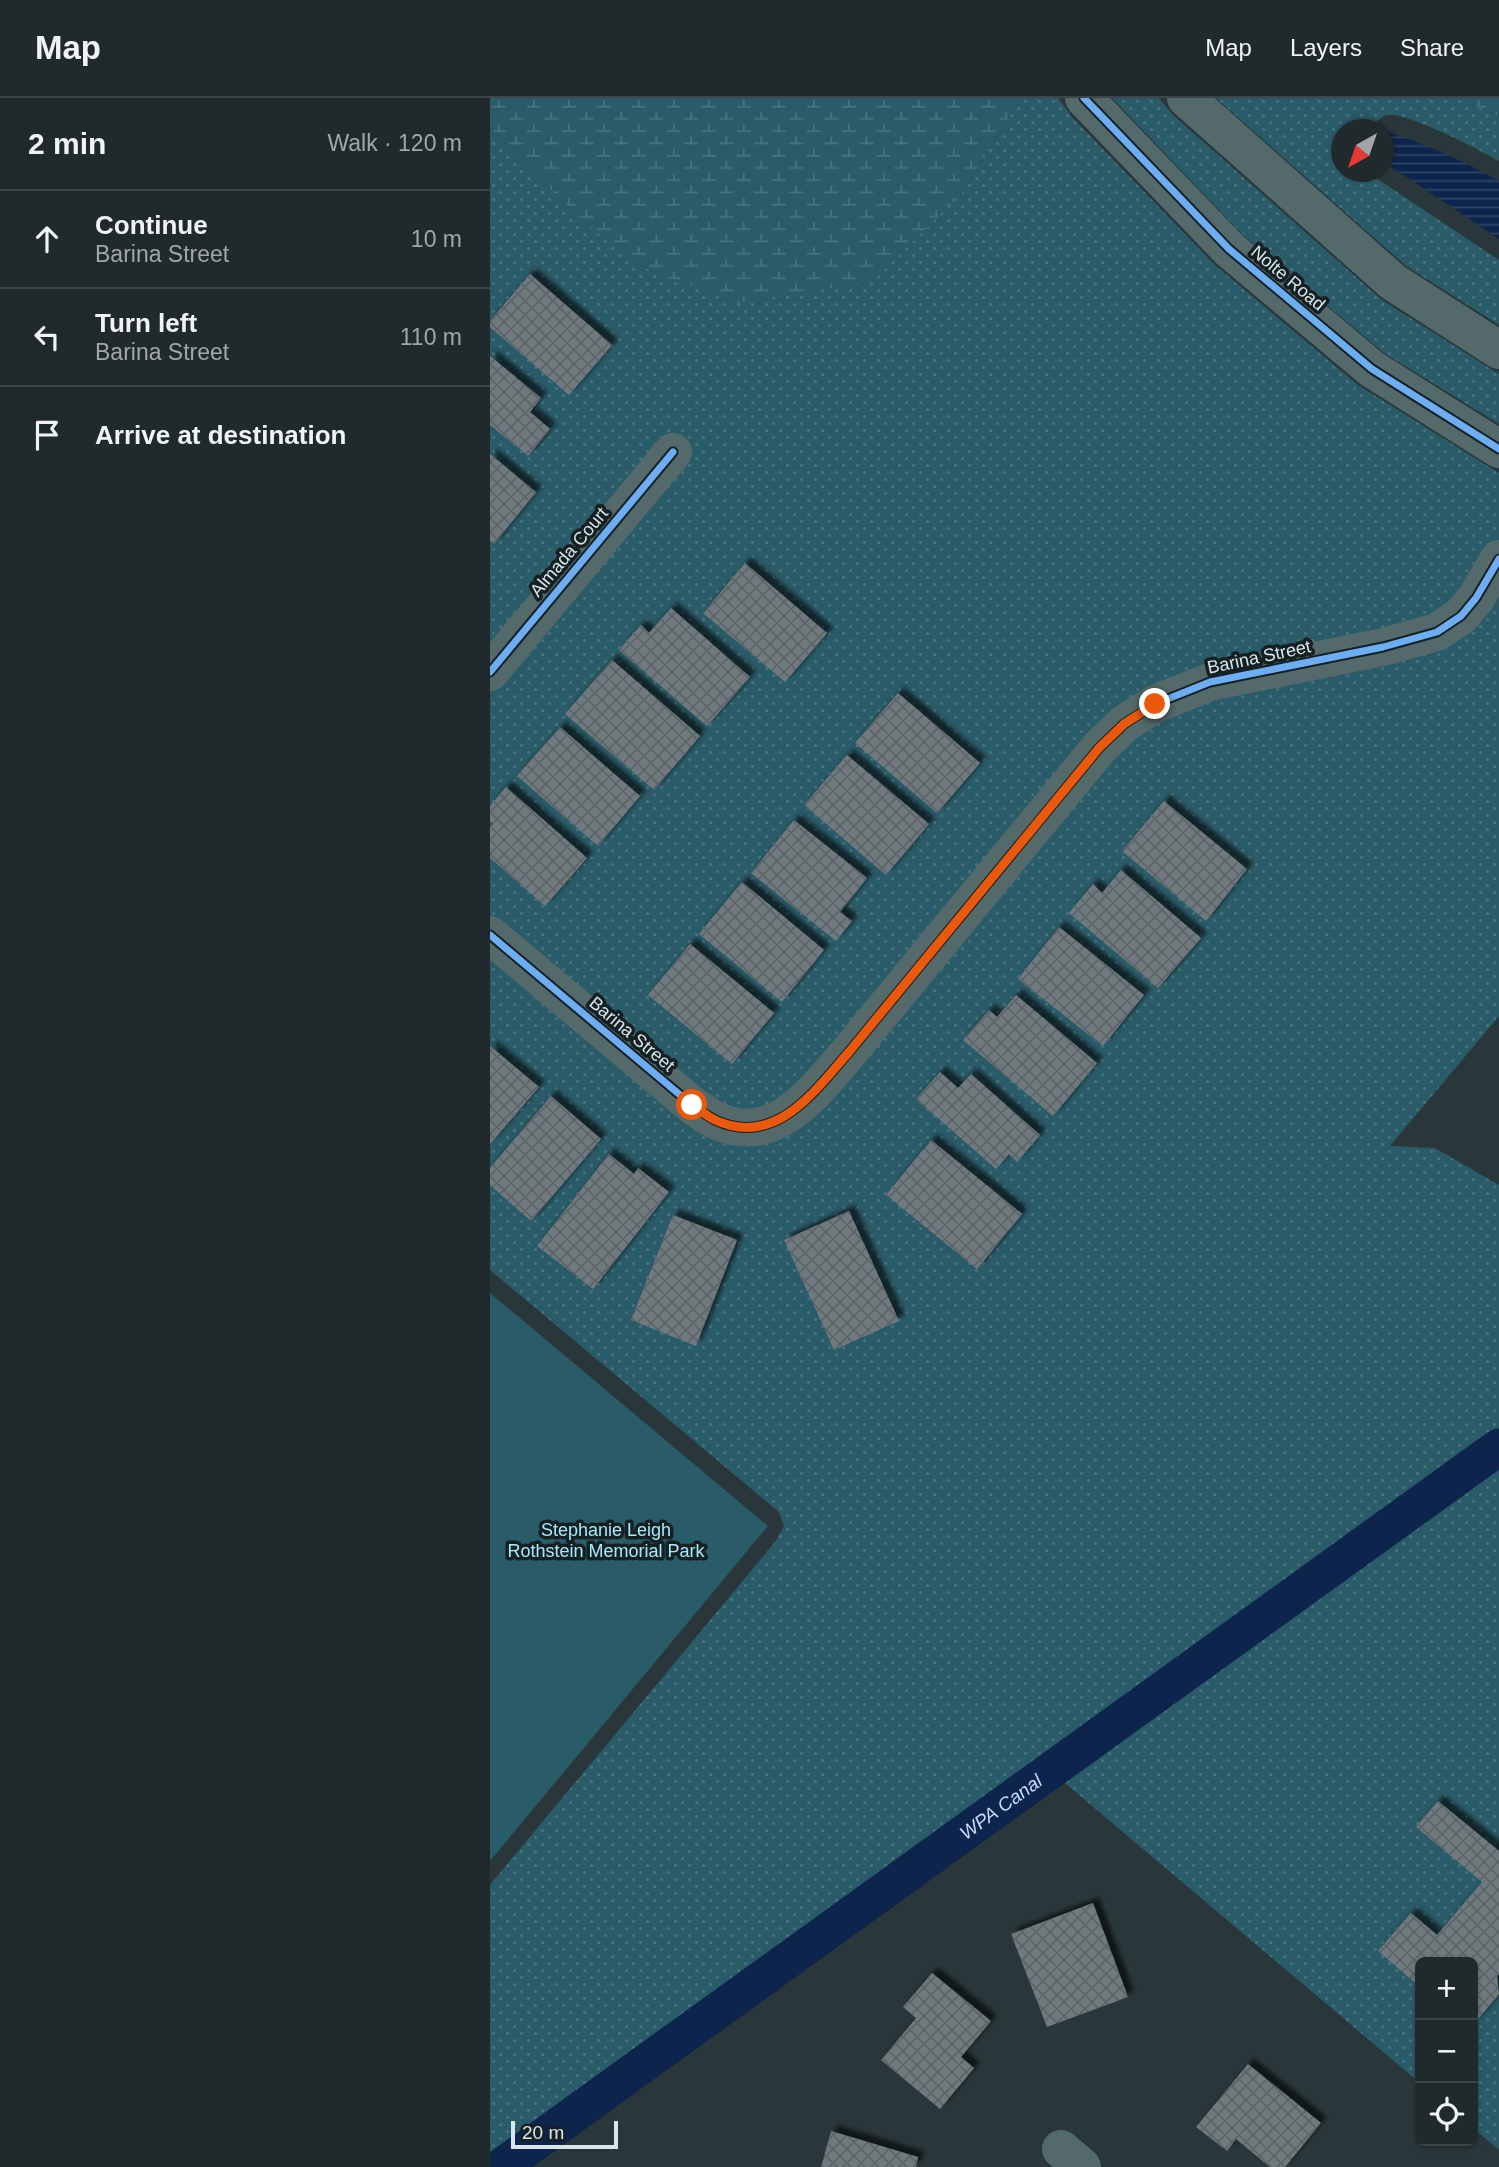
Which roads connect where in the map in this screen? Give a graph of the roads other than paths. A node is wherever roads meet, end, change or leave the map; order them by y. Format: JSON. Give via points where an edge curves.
{"nodes":[{"id":1,"x":1084,"y":98,"type":"edge"},
{"id":2,"x":1186,"y":98,"type":"edge"},
{"id":3,"x":1499,"y":350,"type":"edge"},
{"id":4,"x":1499,"y":449,"type":"edge"},
{"id":5,"x":673,"y":452,"type":"dead end"},
{"id":6,"x":1499,"y":559,"type":"edge"},
{"id":7,"x":490,"y":672,"type":"edge"},
{"id":8,"x":490,"y":935,"type":"edge"}],
"edges":[{"from":1,"to":4,"type":"street","name":"Nolte Road","via":[[1259,275],[1372,369]]},
{"from":2,"to":3,"type":"street","via":[[1394,282]]},
{"from":5,"to":7,"type":"street","name":"Almada Court"},
{"from":6,"to":8,"type":"street","name":"Barina Street","via":[[1469,607],[1437,632],[1210,682],[1155,704],[1124,724],[1099,748],[849,1052],[809,1097],[768,1125],[745,1128],[716,1120],[692,1105]]}]}
